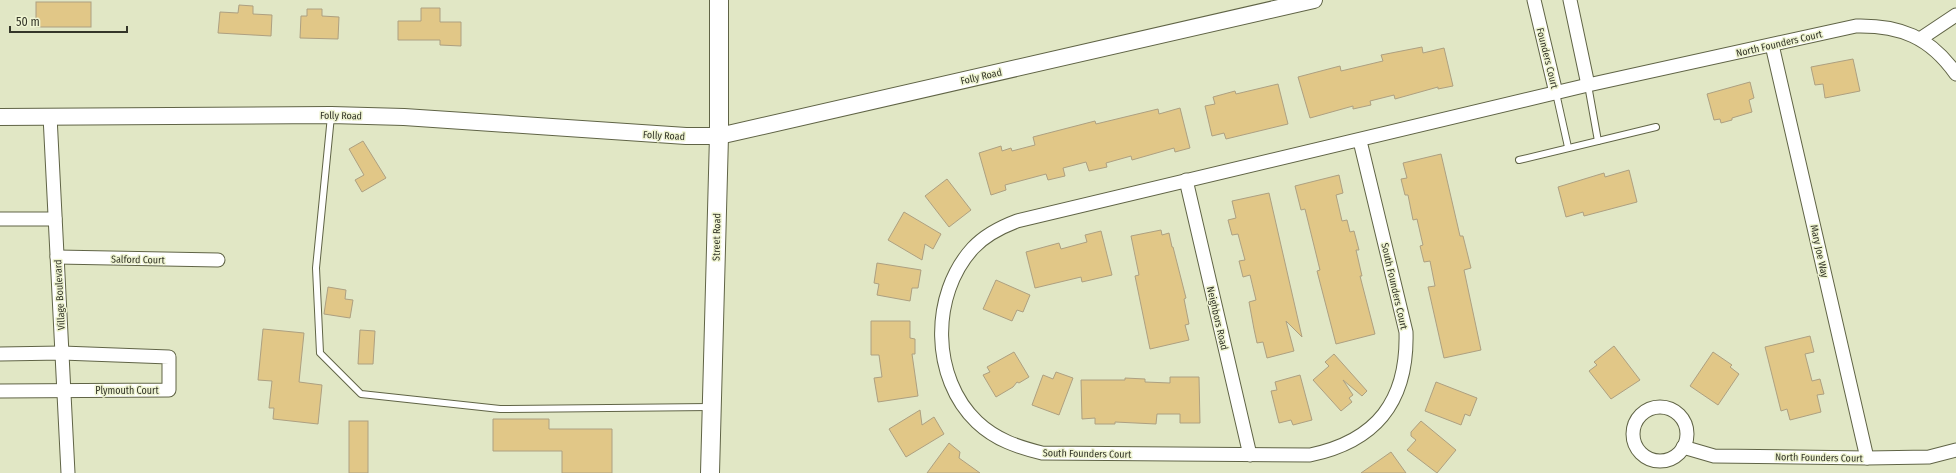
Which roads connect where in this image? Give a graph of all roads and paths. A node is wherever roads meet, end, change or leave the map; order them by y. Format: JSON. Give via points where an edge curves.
{"nodes":[{"id":1,"x":719,"y":0,"type":"edge"},
{"id":2,"x":1314,"y":0,"type":"edge"},
{"id":3,"x":1534,"y":0,"type":"edge"},
{"id":4,"x":1570,"y":0,"type":"edge"},
{"id":5,"x":1956,"y":15,"type":"edge"},
{"id":6,"x":1920,"y":39,"type":"junction"},
{"id":7,"x":1772,"y":45,"type":"junction"},
{"id":8,"x":1956,"y":74,"type":"edge"},
{"id":9,"x":1588,"y":85,"type":"junction"},
{"id":10,"x":1556,"y":93,"type":"junction"},
{"id":11,"x":331,"y":114,"type":"junction"},
{"id":12,"x":50,"y":116,"type":"junction"},
{"id":13,"x":0,"y":117,"type":"edge"},
{"id":14,"x":1656,"y":127,"type":"dead end"},
{"id":15,"x":719,"y":136,"type":"junction"},
{"id":16,"x":1360,"y":141,"type":"junction"},
{"id":17,"x":1598,"y":141,"type":"junction"},
{"id":18,"x":1568,"y":147,"type":"junction"},
{"id":19,"x":1519,"y":160,"type":"dead end"},
{"id":20,"x":1186,"y":180,"type":"junction"},
{"id":21,"x":0,"y":219,"type":"edge"},
{"id":22,"x":56,"y":219,"type":"junction"},
{"id":23,"x":57,"y":257,"type":"junction"},
{"id":24,"x":218,"y":260,"type":"dead end"},
{"id":25,"x":62,"y":353,"type":"junction"},
{"id":26,"x":0,"y":354,"type":"edge"},
{"id":27,"x":64,"y":390,"type":"junction"},
{"id":28,"x":0,"y":391,"type":"edge"},
{"id":29,"x":712,"y":407,"type":"junction"},
{"id":30,"x":1683,"y":447,"type":"junction"},
{"id":31,"x":1956,"y":450,"type":"edge"},
{"id":32,"x":1250,"y":455,"type":"junction"},
{"id":33,"x":1867,"y":458,"type":"junction"},
{"id":34,"x":68,"y":473,"type":"edge"},
{"id":35,"x":710,"y":473,"type":"edge"}],
"edges":[{"from":1,"to":15,"type":"main road","name":"Street Road"},
{"from":2,"to":15,"type":"street","name":"Folly Road"},
{"from":3,"to":10,"type":"street","name":"Founders Court"},
{"from":4,"to":9,"type":"street"},
{"from":5,"to":6,"type":"street"},
{"from":6,"to":7,"type":"street","name":"North Founders Court","via":[[1898,29],[1877,25],[1856,26]]},
{"from":6,"to":8,"type":"street","name":"North Founders Court","via":[[1946,60]]},
{"from":7,"to":9,"type":"street","name":"North Founders Court"},
{"from":7,"to":33,"type":"street","name":"Mary Joe Way"},
{"from":9,"to":10,"type":"street","name":"Founders Court"},
{"from":9,"to":17,"type":"lane"},
{"from":10,"to":16,"type":"street","name":"South Founders Court"},
{"from":10,"to":18,"type":"lane"},
{"from":11,"to":12,"type":"street","name":"Folly Road"},
{"from":11,"to":15,"type":"street","name":"Folly Road"},
{"from":11,"to":29,"type":"lane","via":[[316,268],[320,353],[361,394],[500,409]]},
{"from":12,"to":13,"type":"street","name":"Folly Road"},
{"from":12,"to":22,"type":"street","name":"Village Boulevard"},
{"from":14,"to":17,"type":"lane"},
{"from":15,"to":29,"type":"main road","name":"Street Road"},
{"from":16,"to":20,"type":"street","name":"South Founders Court"},
{"from":16,"to":32,"type":"street","name":"South Founders Court","via":[[1406,332],[1407,355],[1398,392],[1376,423],[1346,445],[1310,455]]},
{"from":17,"to":18,"type":"lane"},
{"from":18,"to":19,"type":"lane"},
{"from":20,"to":32,"type":"street","name":"Neighbors Road"},
{"from":20,"to":32,"type":"street","name":"South Founders Court","via":[[1017,221],[991,233],[974,247],[960,264],[950,284],[941,337],[943,360],[952,387],[967,411],[997,437],[1019,447],[1042,453]]},
{"from":21,"to":22,"type":"street"},
{"from":22,"to":23,"type":"street","name":"Village Boulevard"},
{"from":23,"to":24,"type":"street","name":"Salford Court"},
{"from":23,"to":25,"type":"street","name":"Village Boulevard"},
{"from":25,"to":26,"type":"street"},
{"from":25,"to":27,"type":"street","name":"Village Boulevard"},
{"from":25,"to":27,"type":"street","name":"Plymouth Court","via":[[169,357],[169,390]]},
{"from":27,"to":28,"type":"street"},
{"from":27,"to":34,"type":"street","name":"Village Boulevard"},
{"from":29,"to":35,"type":"main road","name":"Street Road"},
{"from":30,"to":30,"type":"street","via":[[1676,455],[1666,460],[1646,457],[1638,450],[1634,440],[1636,420],[1643,412],[1653,408],[1664,407],[1673,410],[1681,417],[1686,427],[1687,437]]},
{"from":30,"to":33,"type":"street","name":"North Founders Court","via":[[1714,456]]},
{"from":31,"to":33,"type":"street","name":"North Founders Court","via":[[1929,457]]}]}
